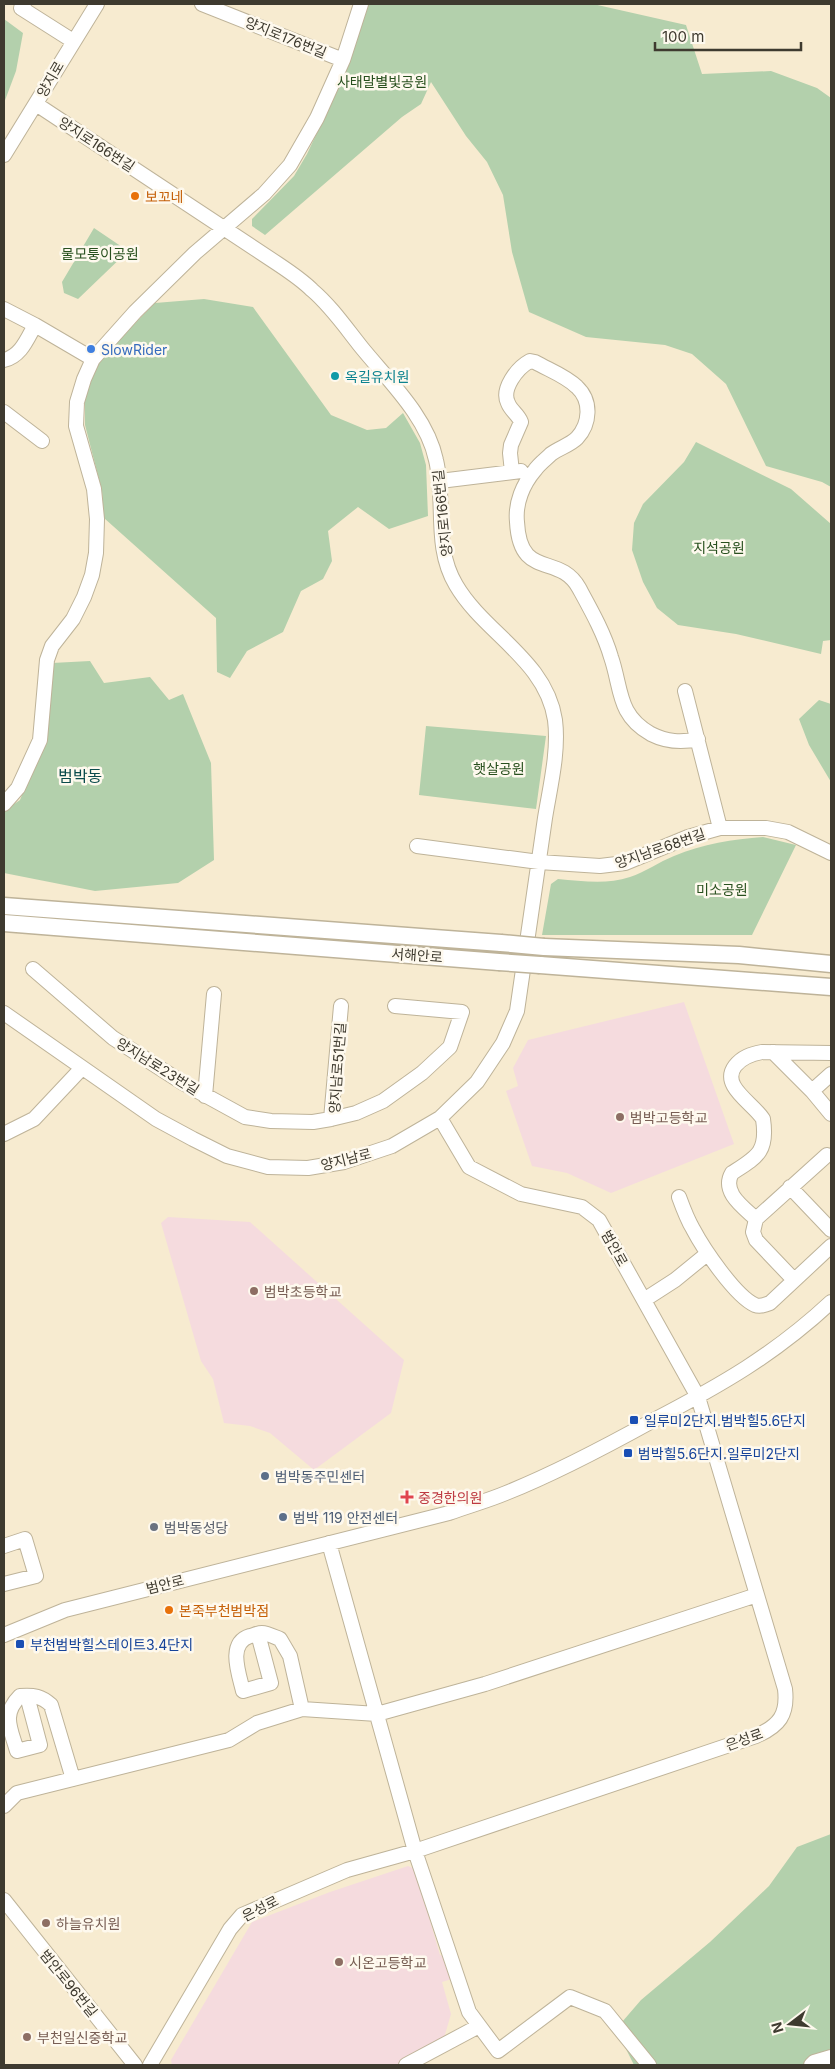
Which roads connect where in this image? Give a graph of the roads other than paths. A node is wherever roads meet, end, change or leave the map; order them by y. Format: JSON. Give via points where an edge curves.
{"nodes":[{"id":1,"x":24,"y":4,"type":"edge"},
{"id":2,"x":96,"y":4,"type":"edge"},
{"id":3,"x":202,"y":4,"type":"edge"},
{"id":4,"x":361,"y":4,"type":"edge"},
{"id":5,"x":73,"y":40,"type":"junction"},
{"id":6,"x":343,"y":60,"type":"junction"},
{"id":7,"x":36,"y":104,"type":"junction"},
{"id":8,"x":4,"y":155,"type":"edge"},
{"id":9,"x":226,"y":229,"type":"junction"},
{"id":10,"x":4,"y":309,"type":"edge"},
{"id":11,"x":35,"y":325,"type":"junction"},
{"id":12,"x":94,"y":359,"type":"junction"},
{"id":13,"x":4,"y":360,"type":"edge"},
{"id":14,"x":4,"y":412,"type":"edge"},
{"id":15,"x":42,"y":441,"type":"dead end"},
{"id":16,"x":440,"y":480,"type":"junction"},
{"id":17,"x":685,"y":691,"type":"dead end"},
{"id":18,"x":698,"y":740,"type":"junction"},
{"id":19,"x":4,"y":804,"type":"edge"},
{"id":20,"x":720,"y":828,"type":"junction"},
{"id":21,"x":417,"y":846,"type":"dead end"},
{"id":22,"x":831,"y":853,"type":"edge"},
{"id":23,"x":539,"y":862,"type":"junction"},
{"id":24,"x":4,"y":906,"type":"edge"},
{"id":25,"x":4,"y":923,"type":"edge"},
{"id":26,"x":739,"y":955,"type":"junction"},
{"id":27,"x":831,"y":958,"type":"edge"},
{"id":28,"x":831,"y":964,"type":"edge"},
{"id":29,"x":33,"y":968,"type":"dead end"},
{"id":30,"x":736,"y":981,"type":"junction"},
{"id":31,"x":831,"y":986,"type":"edge"},
{"id":32,"x":214,"y":994,"type":"dead end"},
{"id":33,"x":831,"y":998,"type":"edge"},
{"id":34,"x":341,"y":1006,"type":"dead end"},
{"id":35,"x":396,"y":1006,"type":"dead end"},
{"id":36,"x":4,"y":1013,"type":"edge"},
{"id":37,"x":773,"y":1052,"type":"junction"},
{"id":38,"x":831,"y":1053,"type":"edge"},
{"id":39,"x":82,"y":1068,"type":"junction"},
{"id":40,"x":831,"y":1074,"type":"edge"},
{"id":41,"x":812,"y":1091,"type":"junction"},
{"id":42,"x":205,"y":1096,"type":"junction"},
{"id":43,"x":831,"y":1114,"type":"edge"},
{"id":44,"x":440,"y":1118,"type":"junction"},
{"id":45,"x":331,"y":1119,"type":"junction"},
{"id":46,"x":4,"y":1134,"type":"edge"},
{"id":47,"x":830,"y":1155,"type":"edge"},
{"id":48,"x":790,"y":1187,"type":"junction"},
{"id":49,"x":679,"y":1197,"type":"dead end"},
{"id":50,"x":756,"y":1219,"type":"junction"},
{"id":51,"x":831,"y":1230,"type":"edge"},
{"id":52,"x":831,"y":1246,"type":"edge"},
{"id":53,"x":708,"y":1254,"type":"junction"},
{"id":54,"x":794,"y":1280,"type":"junction"},
{"id":55,"x":644,"y":1300,"type":"junction"},
{"id":56,"x":831,"y":1302,"type":"edge"},
{"id":57,"x":698,"y":1397,"type":"junction"},
{"id":58,"x":329,"y":1542,"type":"junction"},
{"id":59,"x":4,"y":1546,"type":"edge"},
{"id":60,"x":4,"y":1584,"type":"edge"},
{"id":61,"x":757,"y":1595,"type":"junction"},
{"id":62,"x":258,"y":1634,"type":"dead end"},
{"id":63,"x":4,"y":1635,"type":"edge"},
{"id":64,"x":26,"y":1696,"type":"dead end"},
{"id":65,"x":302,"y":1710,"type":"junction"},
{"id":66,"x":377,"y":1714,"type":"junction"},
{"id":67,"x":73,"y":1779,"type":"junction"},
{"id":68,"x":4,"y":1806,"type":"edge"},
{"id":69,"x":415,"y":1852,"type":"junction"},
{"id":70,"x":4,"y":1900,"type":"edge"},
{"id":71,"x":469,"y":2012,"type":"junction"},
{"id":72,"x":479,"y":2026,"type":"junction"},
{"id":73,"x":450,"y":2041,"type":"junction"},
{"id":74,"x":831,"y":2056,"type":"edge"},
{"id":75,"x":135,"y":2065,"type":"edge"},
{"id":76,"x":150,"y":2065,"type":"edge"},
{"id":77,"x":406,"y":2065,"type":"edge"},
{"id":78,"x":649,"y":2065,"type":"edge"},
{"id":79,"x":810,"y":2065,"type":"edge"}],
"edges":[{"from":1,"to":5,"type":"street","via":[[22,8]]},
{"from":2,"to":5,"type":"street","name":"양지로"},
{"from":3,"to":6,"type":"street","name":"양지로176번길"},
{"from":4,"to":6,"type":"street"},
{"from":5,"to":7,"type":"street","name":"양지로"},
{"from":6,"to":9,"type":"street","name":"양지로176번길","via":[[317,118],[290,165]]},
{"from":7,"to":8,"type":"street","name":"양지로"},
{"from":7,"to":9,"type":"street","name":"양지로166번길"},
{"from":9,"to":12,"type":"street","name":"양지로176번길","via":[[135,312]]},
{"from":9,"to":16,"type":"street","name":"양지로166번길","via":[[298,278],[333,312],[407,403],[423,428],[436,458]]},
{"from":10,"to":11,"type":"street"},
{"from":11,"to":12,"type":"street"},
{"from":11,"to":13,"type":"street","via":[[20,351]]},
{"from":12,"to":19,"type":"street","name":"양지로176번길","via":[[77,402],[76,426],[94,489],[97,519],[92,575],[73,620],[52,646],[47,660],[40,740],[18,788]]},
{"from":14,"to":15,"type":"street"},
{"from":16,"to":18,"type":"street","via":[[519,472],[510,453],[521,422],[505,396],[519,369],[530,361],[576,386],[584,394],[588,412],[586,423],[576,439],[552,454],[526,481],[516,510],[522,549],[533,560],[562,571],[578,586],[604,637],[621,699],[633,722],[661,739],[673,742]]},
{"from":16,"to":23,"type":"street","name":"양지로166번길","via":[[442,547],[455,584],[481,618],[530,667],[555,720],[554,758]]},
{"from":17,"to":18,"type":"street"},
{"from":18,"to":20,"type":"street"},
{"from":20,"to":22,"type":"street","name":"양지남로68번길","via":[[778,829]]},
{"from":20,"to":23,"type":"street","name":"양지남로68번길","via":[[615,865]]},
{"from":21,"to":23,"type":"street","name":"양지남로68번길"},
{"from":23,"to":44,"type":"street","name":"양지남로","via":[[517,1011],[503,1043],[477,1082]]},
{"from":24,"to":26,"type":"main road","name":"서해안로","bridge":true,"via":[[544,947]]},
{"from":25,"to":30,"type":"main road","name":"서해안로","bridge":true},
{"from":26,"to":27,"type":"main road"},
{"from":26,"to":28,"type":"main road","name":"서해안로"},
{"from":29,"to":42,"type":"street","name":"양지남로23번길","via":[[113,1038]]},
{"from":30,"to":31,"type":"main road","name":"서해안로"},
{"from":30,"to":33,"type":"main road"},
{"from":32,"to":42,"type":"street","name":"양지남로23번길"},
{"from":34,"to":45,"type":"street","name":"양지남로51번길"},
{"from":35,"to":45,"type":"street","name":"양지남로51번길","via":[[462,1012],[450,1047],[422,1073],[383,1101],[356,1113]]},
{"from":36,"to":39,"type":"street","name":"양지남로"},
{"from":37,"to":38,"type":"street"},
{"from":37,"to":41,"type":"street"},
{"from":37,"to":50,"type":"street","via":[[753,1053],[730,1074],[734,1087],[763,1119],[764,1140],[760,1151],[753,1160],[732,1172],[728,1186]]},
{"from":39,"to":44,"type":"street","name":"양지남로","via":[[156,1119],[193,1139],[227,1156],[268,1167],[308,1168],[344,1162],[392,1146]]},
{"from":39,"to":46,"type":"street","via":[[34,1119]]},
{"from":40,"to":41,"type":"street"},
{"from":41,"to":43,"type":"street"},
{"from":42,"to":45,"type":"street","via":[[245,1117],[313,1122]]},
{"from":44,"to":55,"type":"street","name":"범안로","via":[[469,1167],[521,1194],[582,1207],[599,1220]]},
{"from":47,"to":48,"type":"street"},
{"from":48,"to":50,"type":"street"},
{"from":48,"to":51,"type":"street"},
{"from":49,"to":53,"type":"street"},
{"from":50,"to":54,"type":"street","via":[[753,1232],[756,1240]]},
{"from":52,"to":54,"type":"street"},
{"from":53,"to":54,"type":"street","via":[[744,1297],[760,1306],[770,1303]]},
{"from":53,"to":55,"type":"street"},
{"from":55,"to":57,"type":"street","name":"범안로"},
{"from":56,"to":57,"type":"street","name":"범안로","via":[[771,1353]]},
{"from":57,"to":58,"type":"street","name":"범안로","via":[[505,1494],[448,1513]]},
{"from":57,"to":61,"type":"street","name":"은성로"},
{"from":58,"to":63,"type":"street","name":"범안로","via":[[65,1610]]},
{"from":58,"to":66,"type":"street"},
{"from":59,"to":60,"type":"street","via":[[25,1539],[36,1576]]},
{"from":61,"to":66,"type":"street","via":[[485,1684]]},
{"from":61,"to":69,"type":"street","name":"은성로","via":[[786,1699],[783,1715],[773,1728]]},
{"from":62,"to":65,"type":"street","via":[[280,1638],[290,1656]]},
{"from":64,"to":67,"type":"street","via":[[43,1698],[51,1705]]},
{"from":65,"to":66,"type":"street"},
{"from":65,"to":67,"type":"street","via":[[257,1723],[229,1740]]},
{"from":66,"to":69,"type":"street"},
{"from":67,"to":68,"type":"street","via":[[18,1794]]},
{"from":69,"to":71,"type":"street"},
{"from":69,"to":76,"type":"street","name":"은성로","via":[[330,1876],[242,1915],[230,1929]]},
{"from":70,"to":75,"type":"street","name":"범안로96번길"},
{"from":71,"to":72,"type":"street"},
{"from":71,"to":73,"type":"street"},
{"from":72,"to":73,"type":"street"},
{"from":72,"to":78,"type":"street","via":[[498,2051],[570,1998],[605,2011]]},
{"from":73,"to":77,"type":"street"},
{"from":74,"to":79,"type":"street"}]}
